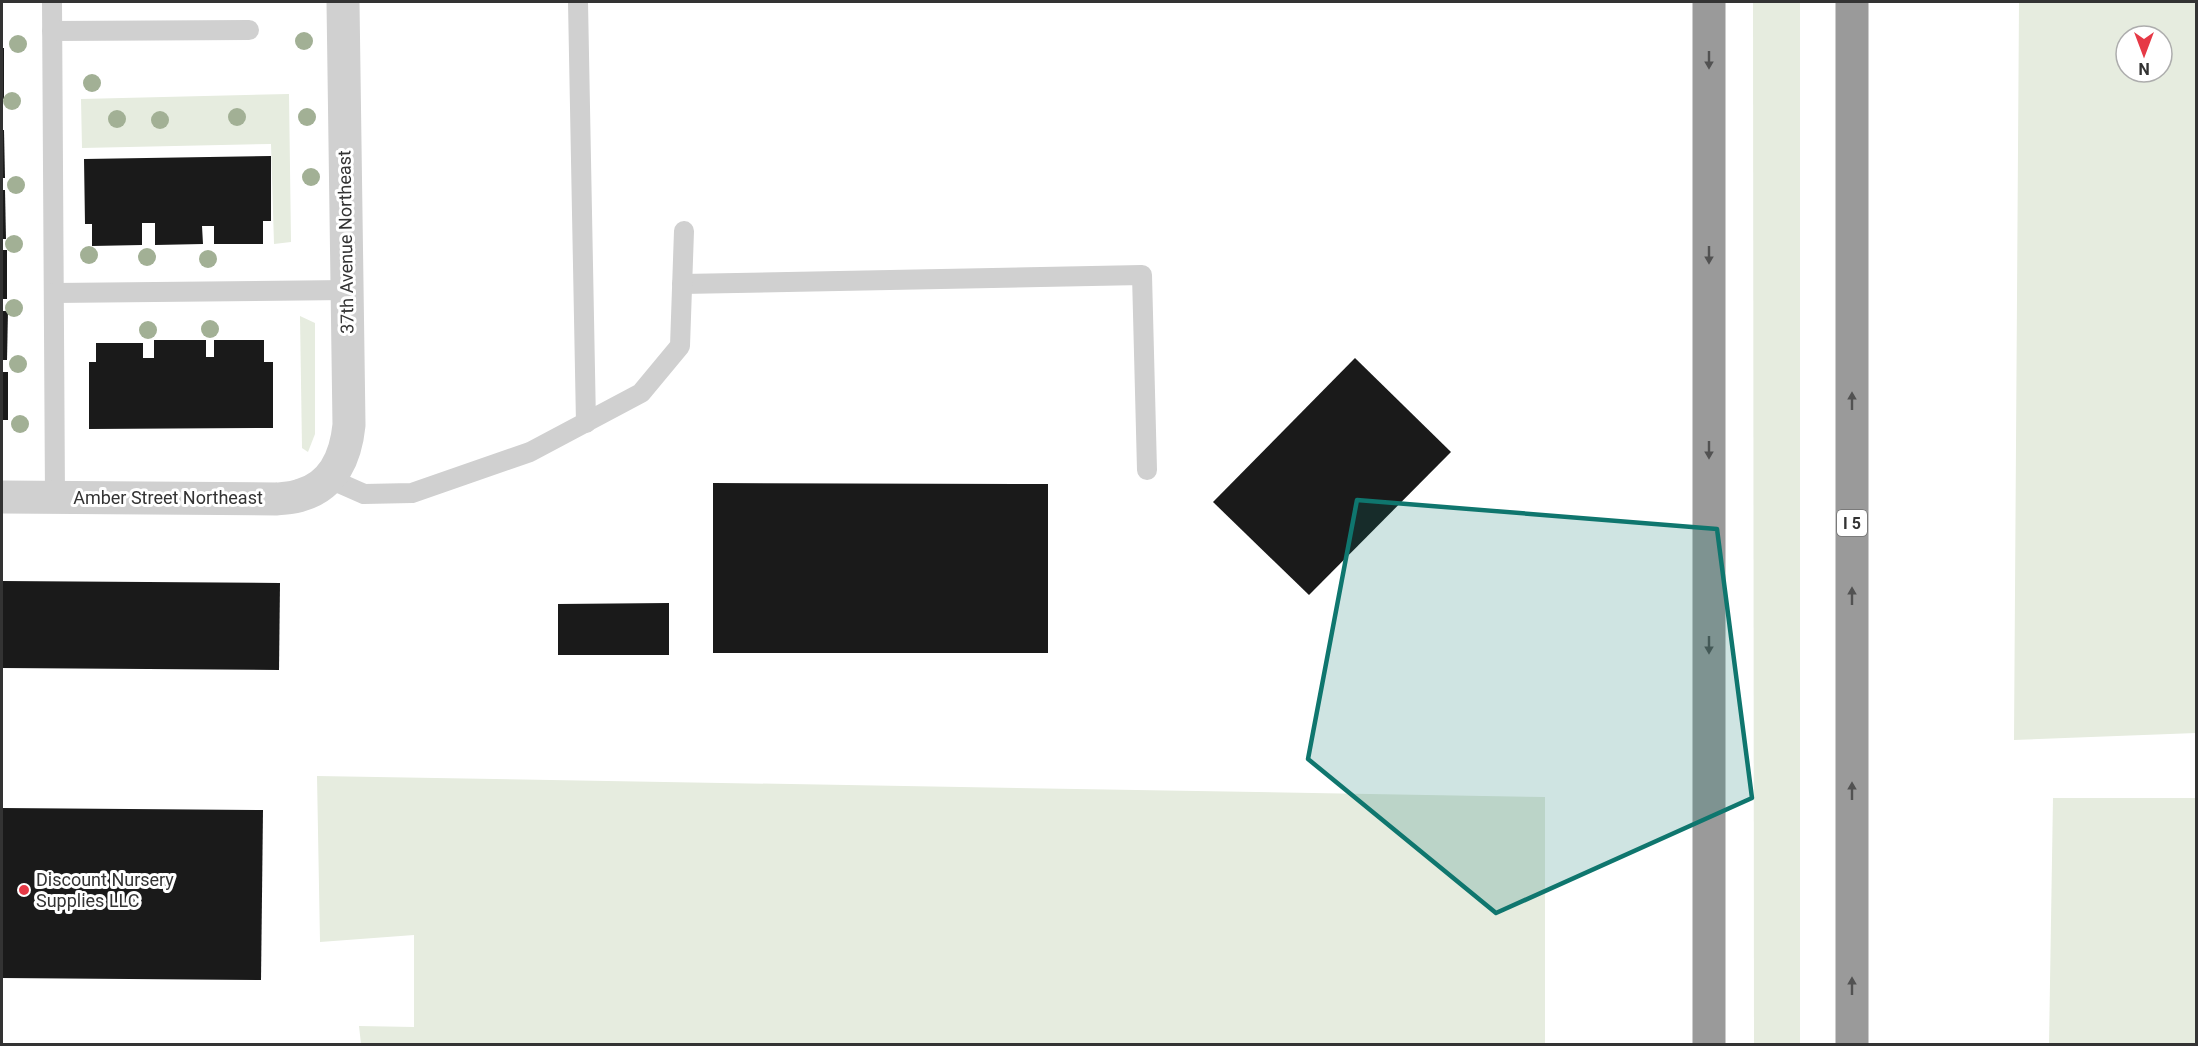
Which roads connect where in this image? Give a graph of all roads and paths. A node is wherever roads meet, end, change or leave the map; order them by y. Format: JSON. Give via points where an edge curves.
{"nodes":[{"id":1,"x":52,"y":2,"type":"edge"},
{"id":2,"x":343,"y":2,"type":"edge"},
{"id":3,"x":578,"y":2,"type":"edge"},
{"id":4,"x":1709,"y":2,"type":"edge"},
{"id":5,"x":1852,"y":2,"type":"edge"},
{"id":6,"x":249,"y":30,"type":"dead end"},
{"id":7,"x":52,"y":31,"type":"junction"},
{"id":8,"x":684,"y":231,"type":"dead end"},
{"id":9,"x":682,"y":284,"type":"junction"},
{"id":10,"x":347,"y":290,"type":"junction"},
{"id":11,"x":54,"y":293,"type":"junction"},
{"id":12,"x":586,"y":423,"type":"junction"},
{"id":13,"x":1147,"y":470,"type":"dead end"},
{"id":14,"x":330,"y":478,"type":"junction"},
{"id":15,"x":2,"y":497,"type":"edge"},
{"id":16,"x":55,"y":497,"type":"junction"},
{"id":17,"x":1709,"y":1044,"type":"edge"},
{"id":18,"x":1852,"y":1044,"type":"edge"}],
"edges":[{"from":1,"to":7,"type":"lane"},
{"from":2,"to":10,"type":"street","name":"37th Avenue Northeast"},
{"from":3,"to":12,"type":"lane"},
{"from":4,"to":17,"type":"highway","one_way":true},
{"from":18,"to":5,"type":"highway","number":"I 5","one_way":true},
{"from":6,"to":7,"type":"lane"},
{"from":7,"to":11,"type":"lane"},
{"from":8,"to":9,"type":"lane"},
{"from":9,"to":12,"type":"lane","via":[[680,346],[641,393]]},
{"from":9,"to":13,"type":"lane","via":[[1142,275]]},
{"from":10,"to":11,"type":"lane"},
{"from":10,"to":14,"type":"street","name":"37th Avenue Northeast","via":[[349,424],[347,444]]},
{"from":11,"to":16,"type":"lane"},
{"from":12,"to":14,"type":"lane","via":[[530,452],[412,493],[364,494]]},
{"from":14,"to":16,"type":"street","name":"Amber Street Northeast","via":[[301,496],[277,499]]},
{"from":15,"to":16,"type":"street","name":"Amber Street Northeast"}]}
